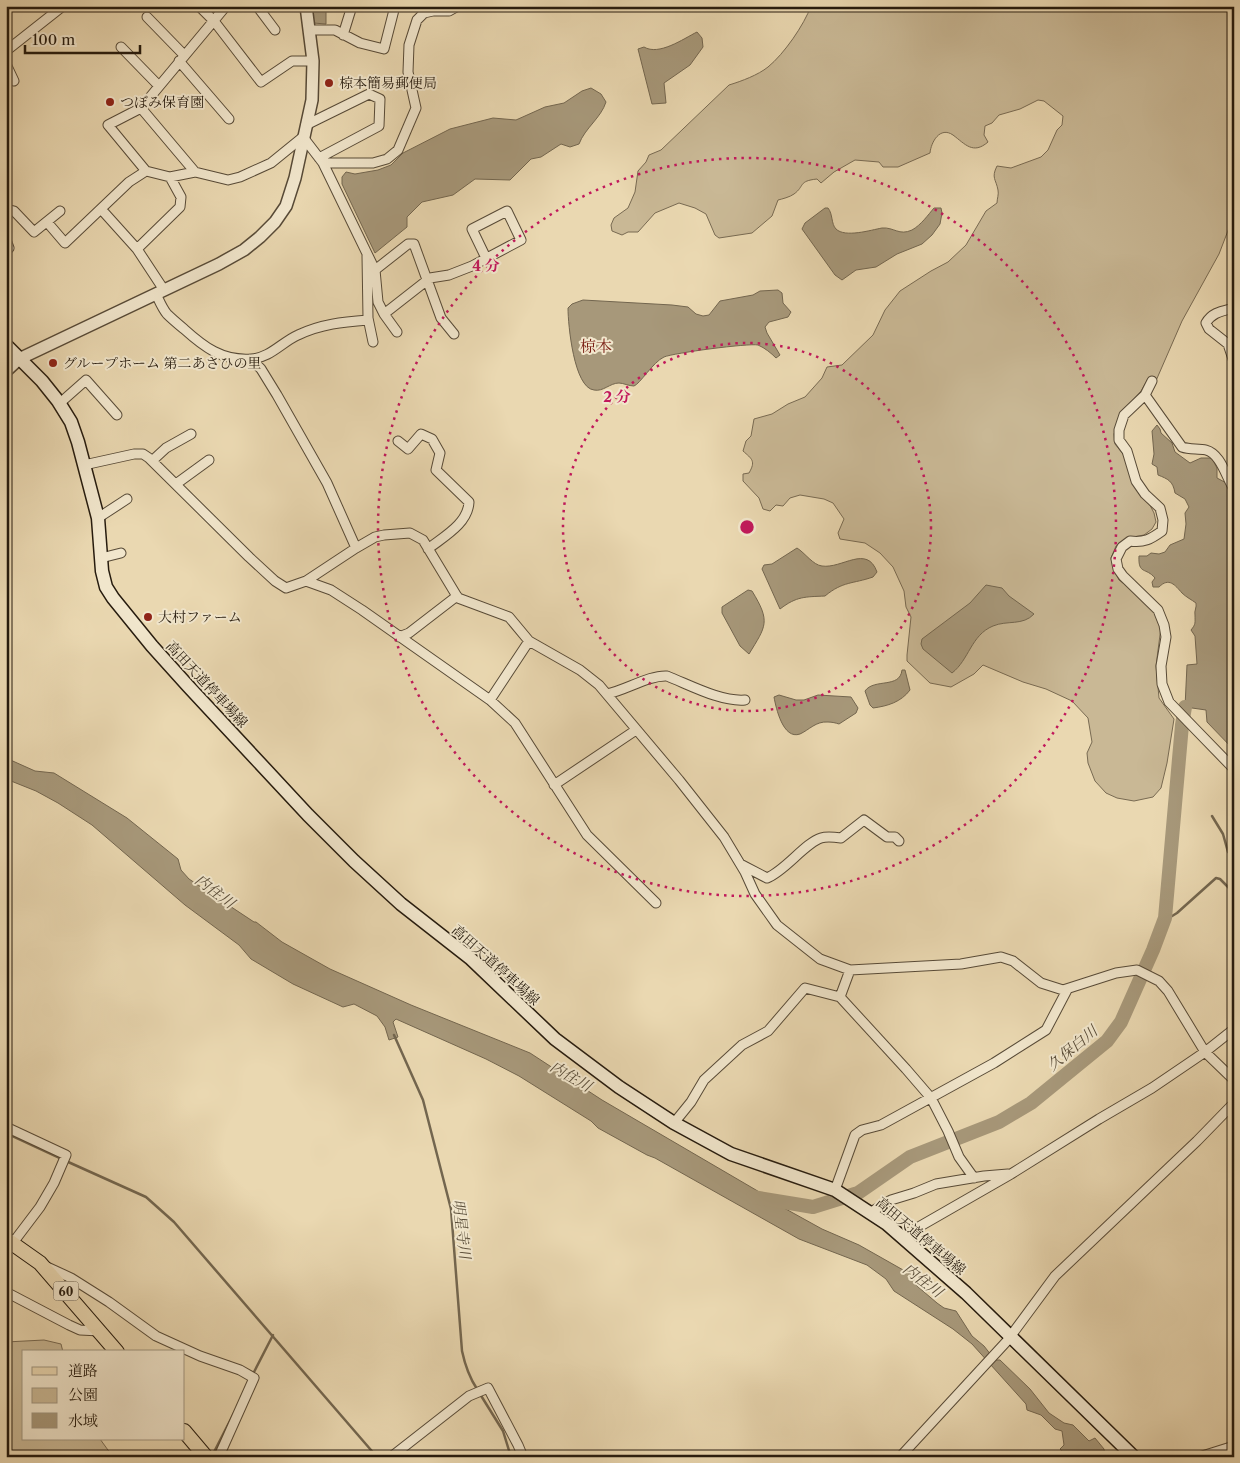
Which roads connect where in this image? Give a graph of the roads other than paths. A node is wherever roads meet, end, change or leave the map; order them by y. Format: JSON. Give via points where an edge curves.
{"nodes":[{"id":1,"x":63,"y":6,"type":"edge"},
{"id":2,"x":199,"y":6,"type":"edge"},
{"id":3,"x":226,"y":6,"type":"edge"},
{"id":4,"x":257,"y":6,"type":"edge"},
{"id":5,"x":306,"y":6,"type":"edge"},
{"id":6,"x":352,"y":6,"type":"edge"},
{"id":7,"x":396,"y":6,"type":"edge"},
{"id":8,"x":458,"y":6,"type":"edge"},
{"id":9,"x":147,"y":17,"type":"dead end"},
{"id":10,"x":214,"y":20,"type":"junction"},
{"id":11,"x":275,"y":30,"type":"dead end"},
{"id":12,"x":310,"y":30,"type":"junction"},
{"id":13,"x":343,"y":35,"type":"junction"},
{"id":14,"x":121,"y":48,"type":"dead end"},
{"id":15,"x":6,"y":51,"type":"edge"},
{"id":16,"x":182,"y":58,"type":"junction"},
{"id":17,"x":314,"y":61,"type":"junction"},
{"id":18,"x":6,"y":64,"type":"edge"},
{"id":19,"x":13,"y":82,"type":"edge"},
{"id":20,"x":159,"y":86,"type":"junction"},
{"id":21,"x":141,"y":108,"type":"junction"},
{"id":22,"x":229,"y":119,"type":"dead end"},
{"id":23,"x":306,"y":125,"type":"junction"},
{"id":24,"x":303,"y":136,"type":"junction"},
{"id":25,"x":321,"y":160,"type":"junction"},
{"id":26,"x":146,"y":171,"type":"junction"},
{"id":27,"x":195,"y":172,"type":"junction"},
{"id":28,"x":170,"y":177,"type":"junction"},
{"id":29,"x":6,"y":209,"type":"edge"},
{"id":30,"x":101,"y":209,"type":"junction"},
{"id":31,"x":60,"y":211,"type":"dead end"},
{"id":32,"x":47,"y":222,"type":"junction"},
{"id":33,"x":6,"y":240,"type":"edge"},
{"id":34,"x":137,"y":249,"type":"junction"},
{"id":35,"x":6,"y":251,"type":"edge"},
{"id":36,"x":367,"y":256,"type":"junction"},
{"id":37,"x":486,"y":258,"type":"dead end"},
{"id":38,"x":375,"y":270,"type":"junction"},
{"id":39,"x":428,"y":280,"type":"junction"},
{"id":40,"x":160,"y":292,"type":"junction"},
{"id":41,"x":1234,"y":308,"type":"edge"},
{"id":42,"x":384,"y":314,"type":"junction"},
{"id":43,"x":368,"y":320,"type":"junction"},
{"id":44,"x":397,"y":332,"type":"dead end"},
{"id":45,"x":454,"y":334,"type":"dead end"},
{"id":46,"x":372,"y":342,"type":"dead end"},
{"id":47,"x":6,"y":345,"type":"edge"},
{"id":48,"x":19,"y":359,"type":"junction"},
{"id":49,"x":252,"y":360,"type":"junction"},
{"id":50,"x":1234,"y":362,"type":"edge"},
{"id":51,"x":6,"y":371,"type":"edge"},
{"id":52,"x":1152,"y":381,"type":"dead end"},
{"id":53,"x":1145,"y":395,"type":"junction"},
{"id":54,"x":60,"y":403,"type":"junction"},
{"id":55,"x":117,"y":415,"type":"dead end"},
{"id":56,"x":191,"y":434,"type":"dead end"},
{"id":57,"x":398,"y":441,"type":"dead end"},
{"id":58,"x":153,"y":460,"type":"junction"},
{"id":59,"x":209,"y":460,"type":"dead end"},
{"id":60,"x":84,"y":464,"type":"junction"},
{"id":61,"x":176,"y":484,"type":"junction"},
{"id":62,"x":1234,"y":489,"type":"edge"},
{"id":63,"x":127,"y":499,"type":"dead end"},
{"id":64,"x":98,"y":518,"type":"junction"},
{"id":65,"x":356,"y":548,"type":"junction"},
{"id":66,"x":428,"y":549,"type":"junction"},
{"id":67,"x":121,"y":553,"type":"dead end"},
{"id":68,"x":101,"y":558,"type":"junction"},
{"id":69,"x":306,"y":581,"type":"junction"},
{"id":70,"x":457,"y":596,"type":"junction"},
{"id":71,"x":400,"y":637,"type":"junction"},
{"id":72,"x":530,"y":641,"type":"junction"},
{"id":73,"x":607,"y":694,"type":"junction"},
{"id":74,"x":490,"y":700,"type":"junction"},
{"id":75,"x":745,"y":700,"type":"dead end"},
{"id":76,"x":636,"y":730,"type":"junction"},
{"id":77,"x":1234,"y":769,"type":"edge"},
{"id":78,"x":554,"y":785,"type":"junction"},
{"id":79,"x":899,"y":841,"type":"dead end"},
{"id":80,"x":740,"y":864,"type":"junction"},
{"id":81,"x":656,"y":903,"type":"dead end"},
{"id":82,"x":850,"y":970,"type":"junction"},
{"id":83,"x":1067,"y":990,"type":"junction"},
{"id":84,"x":840,"y":997,"type":"junction"},
{"id":85,"x":1234,"y":1029,"type":"edge"},
{"id":86,"x":1205,"y":1052,"type":"junction"},
{"id":87,"x":1234,"y":1080,"type":"edge"},
{"id":88,"x":931,"y":1098,"type":"junction"},
{"id":89,"x":1234,"y":1103,"type":"edge"},
{"id":90,"x":674,"y":1123,"type":"junction"},
{"id":91,"x":6,"y":1127,"type":"edge"},
{"id":92,"x":1011,"y":1174,"type":"junction"},
{"id":93,"x":974,"y":1178,"type":"junction"},
{"id":94,"x":835,"y":1190,"type":"junction"},
{"id":95,"x":871,"y":1212,"type":"junction"},
{"id":96,"x":903,"y":1236,"type":"junction"},
{"id":97,"x":9,"y":1243,"type":"edge"},
{"id":98,"x":40,"y":1263,"type":"junction"},
{"id":99,"x":6,"y":1292,"type":"edge"},
{"id":100,"x":100,"y":1331,"type":"junction"},
{"id":101,"x":1009,"y":1338,"type":"junction"},
{"id":102,"x":115,"y":1350,"type":"edge"},
{"id":103,"x":185,"y":1432,"type":"edge"},
{"id":104,"x":1234,"y":1446,"type":"edge"},
{"id":105,"x":206,"y":1457,"type":"edge"},
{"id":106,"x":221,"y":1457,"type":"edge"},
{"id":107,"x":391,"y":1457,"type":"edge"},
{"id":108,"x":523,"y":1457,"type":"edge"},
{"id":109,"x":900,"y":1457,"type":"edge"},
{"id":110,"x":1134,"y":1457,"type":"edge"},
{"id":111,"x":1198,"y":1457,"type":"edge"}],
"edges":[{"from":1,"to":15,"type":"street"},
{"from":2,"to":10,"type":"street"},
{"from":3,"to":10,"type":"street"},
{"from":4,"to":11,"type":"street"},
{"from":5,"to":12,"type":"street"},
{"from":6,"to":13,"type":"street"},
{"from":7,"to":13,"type":"street","via":[[384,49]]},
{"from":8,"to":25,"type":"street","via":[[449,11],[424,13],[417,20],[409,45],[408,72],[416,108],[398,150],[387,159],[373,163]]},
{"from":9,"to":16,"type":"street"},
{"from":10,"to":16,"type":"street"},
{"from":10,"to":17,"type":"street","via":[[261,82],[292,61]]},
{"from":12,"to":13,"type":"street","via":[[335,30]]},
{"from":12,"to":17,"type":"street"},
{"from":14,"to":20,"type":"street"},
{"from":16,"to":20,"type":"street"},
{"from":16,"to":22,"type":"street"},
{"from":17,"to":23,"type":"street","via":[[312,100]]},
{"from":18,"to":19,"type":"street"},
{"from":20,"to":21,"type":"street"},
{"from":21,"to":26,"type":"street","via":[[108,125]]},
{"from":21,"to":27,"type":"street"},
{"from":23,"to":24,"type":"street"},
{"from":23,"to":25,"type":"street","via":[[369,94],[380,99],[379,126]]},
{"from":24,"to":25,"type":"street"},
{"from":24,"to":27,"type":"street","via":[[271,163],[240,177],[228,180]]},
{"from":24,"to":40,"type":"street","via":[[296,178],[286,206],[275,222],[244,250]]},
{"from":25,"to":36,"type":"street"},
{"from":26,"to":28,"type":"street"},
{"from":26,"to":30,"type":"street","via":[[129,182]]},
{"from":27,"to":28,"type":"street"},
{"from":28,"to":34,"type":"street","via":[[181,198],[180,207]]},
{"from":29,"to":32,"type":"street","via":[[14,211],[34,232]]},
{"from":30,"to":32,"type":"street","via":[[65,243]]},
{"from":30,"to":34,"type":"street"},
{"from":31,"to":32,"type":"street"},
{"from":33,"to":35,"type":"street","via":[[9,248]]},
{"from":34,"to":40,"type":"street"},
{"from":36,"to":38,"type":"street"},
{"from":36,"to":43,"type":"street"},
{"from":37,"to":39,"type":"street","via":[[472,229],[507,211],[521,240],[472,266]]},
{"from":38,"to":39,"type":"street","via":[[408,244],[414,244]]},
{"from":38,"to":42,"type":"street","via":[[378,302]]},
{"from":39,"to":42,"type":"street"},
{"from":39,"to":45,"type":"street","via":[[441,318]]},
{"from":40,"to":48,"type":"street"},
{"from":40,"to":49,"type":"street","via":[[166,313],[198,342],[215,353]]},
{"from":41,"to":50,"type":"street","via":[[1216,313],[1206,323],[1228,344]]},
{"from":42,"to":44,"type":"street"},
{"from":43,"to":46,"type":"street"},
{"from":43,"to":49,"type":"street","via":[[318,326],[270,354]]},
{"from":47,"to":48,"type":"main road","name":"高田天道停車場線"},
{"from":48,"to":51,"type":"street"},
{"from":48,"to":54,"type":"main road","name":"高田天道停車場線"},
{"from":49,"to":65,"type":"street","via":[[269,382],[322,475]]},
{"from":52,"to":53,"type":"street"},
{"from":53,"to":62,"type":"street","via":[[1182,447],[1213,452]]},
{"from":53,"to":77,"type":"street","via":[[1124,416],[1118,430],[1119,440],[1127,451],[1136,481],[1160,508],[1164,520],[1162,531],[1150,539],[1130,541],[1122,547],[1116,559],[1118,569],[1158,610],[1164,625],[1162,684],[1169,702]]},
{"from":54,"to":55,"type":"street","via":[[86,380]]},
{"from":54,"to":60,"type":"main road","name":"高田天道停車場線","via":[[71,422]]},
{"from":56,"to":58,"type":"street","via":[[166,448]]},
{"from":57,"to":66,"type":"street","via":[[408,449],[421,434],[432,439],[440,453],[436,470],[469,502],[469,509],[454,530]]},
{"from":58,"to":60,"type":"street","via":[[134,454]]},
{"from":58,"to":61,"type":"street"},
{"from":59,"to":61,"type":"street"},
{"from":60,"to":64,"type":"main road","name":"高田天道停車場線"},
{"from":61,"to":69,"type":"street","via":[[275,581],[286,588]]},
{"from":63,"to":64,"type":"street"},
{"from":64,"to":68,"type":"main road","name":"高田天道停車場線"},
{"from":65,"to":66,"type":"street","via":[[375,537],[410,532],[423,540]]},
{"from":65,"to":69,"type":"street"},
{"from":66,"to":70,"type":"street"},
{"from":67,"to":68,"type":"street"},
{"from":68,"to":90,"type":"main road","name":"高田天道停車場線","via":[[106,587],[126,615],[188,686],[355,862],[401,904],[470,958],[555,1039]]},
{"from":69,"to":71,"type":"street","via":[[331,590]]},
{"from":70,"to":71,"type":"street"},
{"from":70,"to":72,"type":"street","via":[[509,617]]},
{"from":71,"to":74,"type":"street"},
{"from":72,"to":73,"type":"street","via":[[580,670]]},
{"from":72,"to":74,"type":"street"},
{"from":73,"to":75,"type":"street","via":[[667,676],[725,698]]},
{"from":73,"to":76,"type":"street"},
{"from":74,"to":78,"type":"street","via":[[515,723]]},
{"from":76,"to":78,"type":"street"},
{"from":76,"to":80,"type":"street","via":[[718,829]]},
{"from":78,"to":81,"type":"street","via":[[587,835]]},
{"from":79,"to":80,"type":"street","via":[[864,820],[841,838],[820,838],[767,878]]},
{"from":80,"to":82,"type":"street","via":[[755,894],[777,924],[820,959]]},
{"from":82,"to":83,"type":"street","via":[[961,964],[1001,957],[1013,961],[1041,983]]},
{"from":82,"to":84,"type":"street"},
{"from":83,"to":86,"type":"street","via":[[1137,970],[1150,975],[1168,991]]},
{"from":83,"to":88,"type":"street","via":[[1046,1030],[994,1064]]},
{"from":84,"to":88,"type":"street"},
{"from":84,"to":90,"type":"street","via":[[805,988],[768,1031],[742,1045],[704,1080]]},
{"from":85,"to":86,"type":"street"},
{"from":86,"to":87,"type":"street"},
{"from":86,"to":92,"type":"street"},
{"from":88,"to":93,"type":"street","via":[[959,1157]]},
{"from":88,"to":94,"type":"street","via":[[856,1135]]},
{"from":89,"to":101,"type":"street","via":[[1055,1276]]},
{"from":90,"to":94,"type":"main road","name":"高田天道停車場線","via":[[731,1154]]},
{"from":91,"to":97,"type":"street","via":[[66,1155],[40,1207]]},
{"from":92,"to":93,"type":"street"},
{"from":92,"to":96,"type":"street"},
{"from":93,"to":95,"type":"street","via":[[936,1184],[891,1200]]},
{"from":94,"to":95,"type":"main road","name":"高田天道停車場線"},
{"from":95,"to":96,"type":"main road","name":"高田天道停車場線"},
{"from":96,"to":101,"type":"main road","name":"高田天道停車場線"},
{"from":97,"to":98,"type":"main road","number":"60"},
{"from":98,"to":100,"type":"main road","number":"60"},
{"from":98,"to":106,"type":"street","via":[[71,1278],[156,1336],[254,1378],[224,1443]]},
{"from":99,"to":100,"type":"street","via":[[80,1330]]},
{"from":100,"to":102,"type":"main road","number":"60"},
{"from":101,"to":109,"type":"street"},
{"from":101,"to":110,"type":"main road","name":"高田天道停車場線"},
{"from":103,"to":105,"type":"main road"},
{"from":104,"to":111,"type":"street"},
{"from":107,"to":108,"type":"street","via":[[468,1396],[488,1388]]}]}
